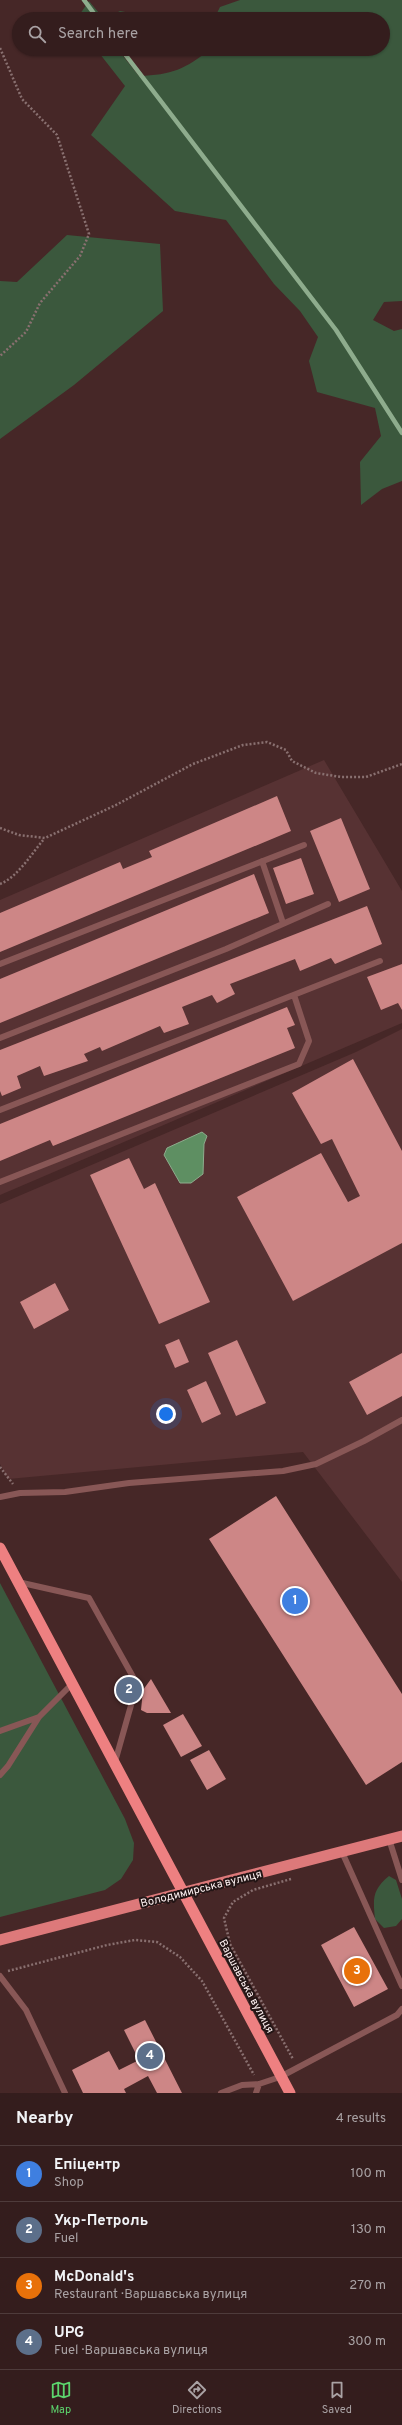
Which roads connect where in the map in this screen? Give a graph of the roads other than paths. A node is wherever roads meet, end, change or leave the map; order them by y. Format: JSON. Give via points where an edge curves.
{"nodes":[{"id":1,"x":304,"y":845,"type":"dead end"},
{"id":2,"x":262,"y":861,"type":"junction"},
{"id":3,"x":328,"y":904,"type":"dead end"},
{"id":4,"x":282,"y":923,"type":"junction"},
{"id":5,"x":380,"y":961,"type":"dead end"},
{"id":6,"x":0,"y":964,"type":"edge"},
{"id":7,"x":294,"y":995,"type":"junction"},
{"id":8,"x":0,"y":1038,"type":"edge"},
{"id":9,"x":0,"y":1110,"type":"edge"},
{"id":10,"x":0,"y":1182,"type":"edge"},
{"id":11,"x":402,"y":1420,"type":"edge"},
{"id":12,"x":0,"y":1497,"type":"edge"},
{"id":13,"x":0,"y":1548,"type":"edge"},
{"id":14,"x":18,"y":1582,"type":"junction"},
{"id":15,"x":72,"y":1684,"type":"junction"},
{"id":16,"x":39,"y":1717,"type":"junction"},
{"id":17,"x":0,"y":1731,"type":"edge"},
{"id":18,"x":114,"y":1763,"type":"junction"},
{"id":19,"x":0,"y":1775,"type":"edge"},
{"id":20,"x":402,"y":1836,"type":"edge"},
{"id":21,"x":389,"y":1839,"type":"junction"},
{"id":22,"x":342,"y":1852,"type":"junction"},
{"id":23,"x":402,"y":1880,"type":"edge"},
{"id":24,"x":183,"y":1892,"type":"junction"},
{"id":25,"x":0,"y":1940,"type":"edge"},
{"id":26,"x":0,"y":1976,"type":"edge"},
{"id":27,"x":402,"y":1986,"type":"edge"},
{"id":28,"x":402,"y":2009,"type":"edge"},
{"id":29,"x":280,"y":2077,"type":"junction"},
{"id":30,"x":259,"y":2084,"type":"junction"},
{"id":31,"x":65,"y":2093,"type":"edge"},
{"id":32,"x":221,"y":2093,"type":"edge"},
{"id":33,"x":256,"y":2093,"type":"edge"},
{"id":34,"x":290,"y":2093,"type":"edge"}],
"edges":[{"from":1,"to":2,"type":"lane"},
{"from":2,"to":4,"type":"lane"},
{"from":2,"to":6,"type":"lane"},
{"from":3,"to":4,"type":"lane"},
{"from":4,"to":8,"type":"lane","via":[[226,949]]},
{"from":5,"to":7,"type":"lane"},
{"from":7,"to":9,"type":"lane"},
{"from":7,"to":10,"type":"lane","via":[[309,1041],[299,1064]]},
{"from":11,"to":12,"type":"lane","via":[[316,1464],[283,1471],[129,1483],[65,1492],[20,1493]]},
{"from":13,"to":14,"type":"highway","name":"Варшавська вулиця"},
{"from":14,"to":15,"type":"highway","name":"Варшавська вулиця"},
{"from":14,"to":18,"type":"lane","via":[[89,1598],[137,1684]]},
{"from":15,"to":16,"type":"lane"},
{"from":15,"to":18,"type":"highway","name":"Варшавська вулиця"},
{"from":16,"to":17,"type":"lane"},
{"from":16,"to":19,"type":"lane"},
{"from":18,"to":24,"type":"highway","name":"Варшавська вулиця"},
{"from":20,"to":21,"type":"main road","name":"Володимирська вулиця"},
{"from":21,"to":22,"type":"main road","name":"Володимирська вулиця"},
{"from":21,"to":23,"type":"lane"},
{"from":22,"to":24,"type":"main road","name":"Володимирська вулиця"},
{"from":22,"to":27,"type":"lane"},
{"from":24,"to":25,"type":"main road","name":"Володимирська вулиця"},
{"from":24,"to":29,"type":"highway","name":"Варшавська вулиця"},
{"from":26,"to":31,"type":"lane","via":[[26,2010]]},
{"from":28,"to":29,"type":"lane","via":[[397,2015]]},
{"from":29,"to":30,"type":"lane"},
{"from":29,"to":34,"type":"highway","name":"Варшавська вулиця"},
{"from":30,"to":32,"type":"lane","via":[[242,2085]]},
{"from":30,"to":33,"type":"lane"}]}
